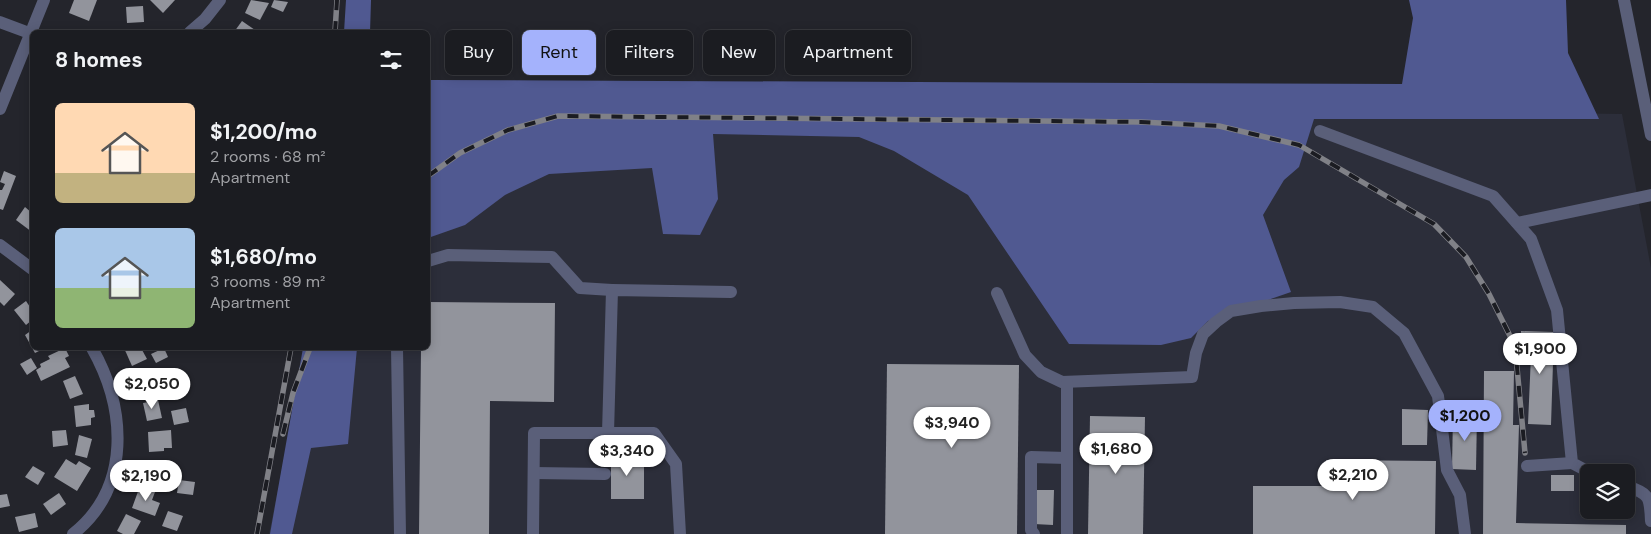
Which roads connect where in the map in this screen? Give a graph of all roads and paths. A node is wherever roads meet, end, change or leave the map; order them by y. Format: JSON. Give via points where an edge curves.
{"nodes":[{"id":1,"x":44,"y":0,"type":"edge"},
{"id":2,"x":220,"y":0,"type":"edge"},
{"id":3,"x":1624,"y":0,"type":"edge"},
{"id":4,"x":0,"y":22,"type":"edge"},
{"id":5,"x":33,"y":30,"type":"edge"},
{"id":6,"x":192,"y":30,"type":"edge"},
{"id":7,"x":30,"y":34,"type":"edge"},
{"id":8,"x":30,"y":36,"type":"edge"},
{"id":9,"x":0,"y":109,"type":"edge"},
{"id":10,"x":1320,"y":131,"type":"dead end"},
{"id":11,"x":1651,"y":135,"type":"edge"},
{"id":12,"x":1651,"y":195,"type":"edge"},
{"id":13,"x":1517,"y":223,"type":"junction"},
{"id":14,"x":0,"y":245,"type":"edge"},
{"id":15,"x":430,"y":260,"type":"edge"},
{"id":16,"x":30,"y":268,"type":"edge"},
{"id":17,"x":612,"y":290,"type":"junction"},
{"id":18,"x":731,"y":292,"type":"dead end"},
{"id":19,"x":998,"y":293,"type":"dead end"},
{"id":20,"x":93,"y":350,"type":"edge"},
{"id":21,"x":397,"y":350,"type":"edge"},
{"id":22,"x":1067,"y":382,"type":"junction"},
{"id":23,"x":608,"y":433,"type":"junction"},
{"id":24,"x":1068,"y":458,"type":"junction"},
{"id":25,"x":1572,"y":463,"type":"junction"},
{"id":26,"x":1527,"y":466,"type":"dead end"},
{"id":27,"x":1580,"y":467,"type":"edge"},
{"id":28,"x":534,"y":473,"type":"junction"},
{"id":29,"x":605,"y":474,"type":"dead end"},
{"id":30,"x":1635,"y":489,"type":"edge"},
{"id":31,"x":1651,"y":521,"type":"edge"},
{"id":32,"x":73,"y":534,"type":"edge"},
{"id":33,"x":400,"y":534,"type":"edge"},
{"id":34,"x":533,"y":534,"type":"edge"},
{"id":35,"x":680,"y":534,"type":"edge"},
{"id":36,"x":1034,"y":534,"type":"edge"},
{"id":37,"x":1067,"y":534,"type":"edge"},
{"id":38,"x":1465,"y":534,"type":"edge"}],
"edges":[{"from":1,"to":5,"type":"street"},
{"from":2,"to":6,"type":"street"},
{"from":3,"to":11,"type":"street"},
{"from":4,"to":7,"type":"street"},
{"from":8,"to":9,"type":"street"},
{"from":10,"to":13,"type":"street","via":[[1493,196]]},
{"from":12,"to":13,"type":"street"},
{"from":13,"to":25,"type":"street","via":[[1531,238],[1557,310]]},
{"from":14,"to":16,"type":"street"},
{"from":15,"to":17,"type":"street","via":[[448,255],[552,257],[580,288]]},
{"from":17,"to":18,"type":"street"},
{"from":17,"to":23,"type":"street"},
{"from":19,"to":22,"type":"street","via":[[1025,355],[1042,372]]},
{"from":20,"to":32,"type":"street","via":[[109,384],[115,407],[118,446],[111,479],[102,500]]},
{"from":21,"to":33,"type":"street"},
{"from":22,"to":24,"type":"street"},
{"from":22,"to":38,"type":"street","via":[[1192,377],[1203,334],[1231,311],[1294,303],[1340,302],[1373,307],[1404,333],[1438,396],[1447,470],[1460,495]]},
{"from":23,"to":28,"type":"street","via":[[534,433]]},
{"from":23,"to":35,"type":"street","via":[[654,433],[671,456],[676,464]]},
{"from":24,"to":36,"type":"street","via":[[1031,457],[1031,530]]},
{"from":24,"to":37,"type":"street"},
{"from":25,"to":26,"type":"street"},
{"from":25,"to":27,"type":"street"},
{"from":28,"to":29,"type":"street"},
{"from":28,"to":34,"type":"street"},
{"from":30,"to":31,"type":"street","via":[[1644,492],[1650,500]]}]}
